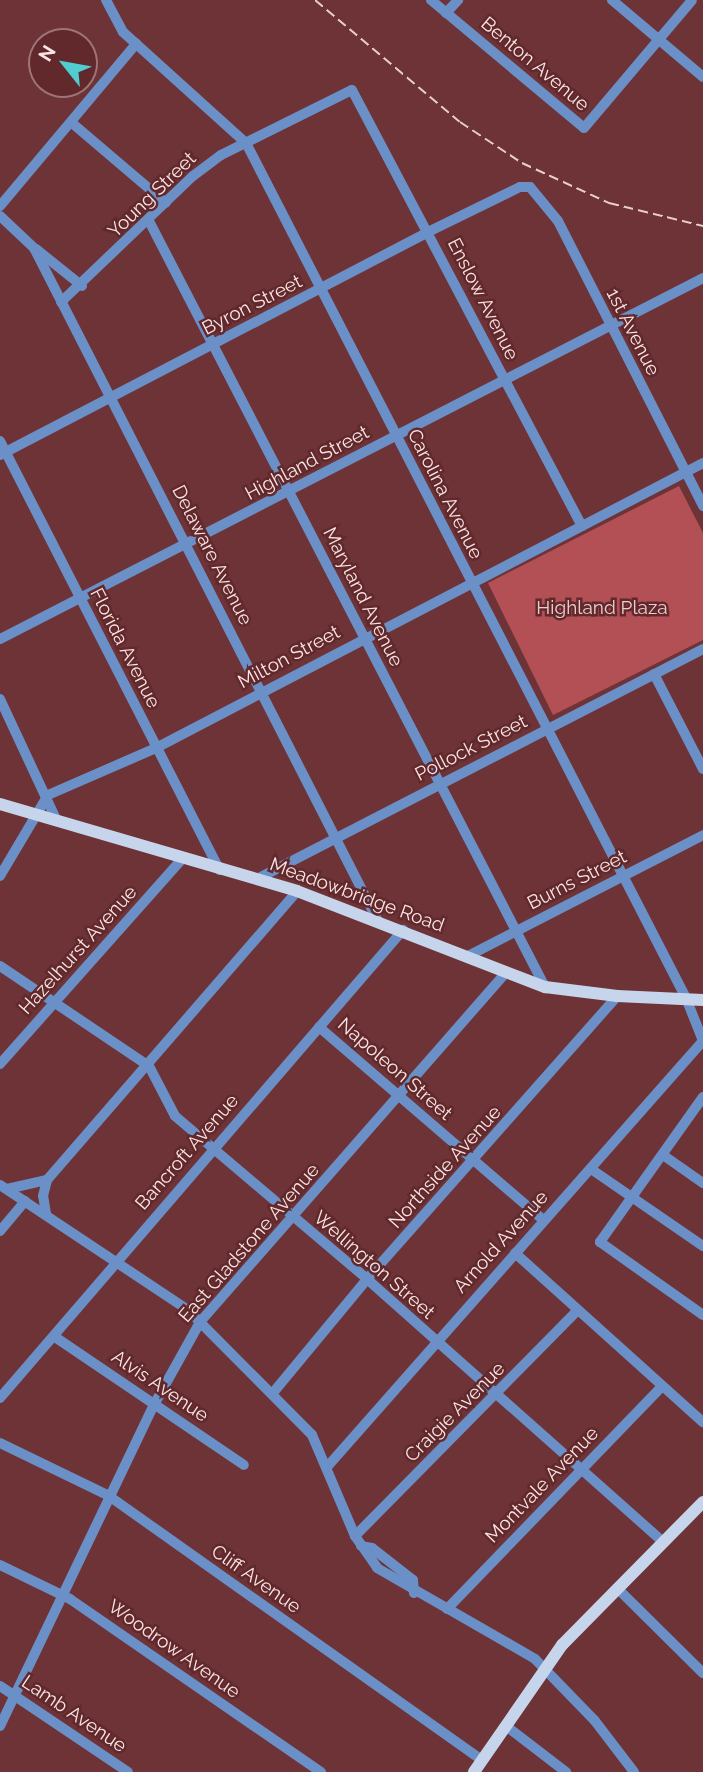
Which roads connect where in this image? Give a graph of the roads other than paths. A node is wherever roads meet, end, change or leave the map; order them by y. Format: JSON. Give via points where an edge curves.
{"nodes":[{"id":1,"x":106,"y":0,"type":"edge"},
{"id":2,"x":431,"y":0,"type":"edge"},
{"id":3,"x":458,"y":0,"type":"edge"},
{"id":4,"x":612,"y":0,"type":"edge"},
{"id":5,"x":692,"y":0,"type":"edge"},
{"id":6,"x":446,"y":13,"type":"junction"},
{"id":7,"x":659,"y":40,"type":"junction"},
{"id":8,"x":136,"y":44,"type":"junction"},
{"id":9,"x":703,"y":78,"type":"edge"},
{"id":10,"x":352,"y":90,"type":"joint"},
{"id":11,"x":72,"y":123,"type":"junction"},
{"id":12,"x":246,"y":143,"type":"junction"},
{"id":13,"x":520,"y":187,"type":"joint"},
{"id":14,"x":166,"y":203,"type":"junction"},
{"id":15,"x":0,"y":206,"type":"edge"},
{"id":16,"x":0,"y":216,"type":"edge"},
{"id":17,"x":149,"y":221,"type":"junction"},
{"id":18,"x":428,"y":232,"type":"junction"},
{"id":19,"x":34,"y":248,"type":"junction"},
{"id":20,"x":703,"y":278,"type":"edge"},
{"id":21,"x":82,"y":286,"type":"junction"},
{"id":22,"x":321,"y":289,"type":"junction"},
{"id":23,"x":61,"y":302,"type":"junction"},
{"id":24,"x":610,"y":326,"type":"junction"},
{"id":25,"x":212,"y":345,"type":"junction"},
{"id":26,"x":505,"y":380,"type":"junction"},
{"id":27,"x":112,"y":398,"type":"junction"},
{"id":28,"x":396,"y":436,"type":"junction"},
{"id":29,"x":0,"y":442,"type":"edge"},
{"id":30,"x":3,"y":453,"type":"edge"},
{"id":31,"x":703,"y":463,"type":"edge"},
{"id":32,"x":686,"y":472,"type":"junction"},
{"id":33,"x":290,"y":491,"type":"junction"},
{"id":34,"x":703,"y":506,"type":"edge"},
{"id":35,"x":582,"y":526,"type":"junction"},
{"id":36,"x":187,"y":545,"type":"junction"},
{"id":37,"x":471,"y":582,"type":"junction"},
{"id":38,"x":80,"y":599,"type":"junction"},
{"id":39,"x":363,"y":637,"type":"junction"},
{"id":40,"x":0,"y":639,"type":"edge"},
{"id":41,"x":703,"y":649,"type":"edge"},
{"id":42,"x":654,"y":674,"type":"junction"},
{"id":43,"x":263,"y":692,"type":"junction"},
{"id":44,"x":0,"y":699,"type":"edge"},
{"id":45,"x":546,"y":729,"type":"junction"},
{"id":46,"x":156,"y":748,"type":"junction"},
{"id":47,"x":703,"y":769,"type":"edge"},
{"id":48,"x":439,"y":784,"type":"junction"},
{"id":49,"x":48,"y":796,"type":"junction"},
{"id":50,"x":0,"y":804,"type":"edge"},
{"id":51,"x":37,"y":813,"type":"junction"},
{"id":52,"x":55,"y":817,"type":"junction"},
{"id":53,"x":703,"y":835,"type":"edge"},
{"id":54,"x":337,"y":839,"type":"junction"},
{"id":55,"x":182,"y":859,"type":"junction"},
{"id":56,"x":220,"y":870,"type":"junction"},
{"id":57,"x":623,"y":876,"type":"junction"},
{"id":58,"x":0,"y":877,"type":"edge"},
{"id":59,"x":257,"y":879,"type":"junction"},
{"id":60,"x":297,"y":891,"type":"junction"},
{"id":61,"x":378,"y":921,"type":"junction"},
{"id":62,"x":402,"y":930,"type":"junction"},
{"id":63,"x":516,"y":932,"type":"junction"},
{"id":64,"x":468,"y":956,"type":"junction"},
{"id":65,"x":0,"y":966,"type":"edge"},
{"id":66,"x":506,"y":972,"type":"junction"},
{"id":67,"x":545,"y":987,"type":"junction"},
{"id":68,"x":617,"y":996,"type":"junction"},
{"id":69,"x":686,"y":998,"type":"junction"},
{"id":70,"x":703,"y":1000,"type":"edge"},
{"id":71,"x":52,"y":1005,"type":"junction"},
{"id":72,"x":318,"y":1027,"type":"junction"},
{"id":73,"x":703,"y":1041,"type":"edge"},
{"id":74,"x":0,"y":1064,"type":"edge"},
{"id":75,"x":149,"y":1066,"type":"junction"},
{"id":76,"x":399,"y":1095,"type":"junction"},
{"id":77,"x":703,"y":1097,"type":"edge"},
{"id":78,"x":699,"y":1111,"type":"edge"},
{"id":79,"x":213,"y":1149,"type":"junction"},
{"id":80,"x":663,"y":1155,"type":"junction"},
{"id":81,"x":474,"y":1161,"type":"junction"},
{"id":82,"x":591,"y":1169,"type":"junction"},
{"id":83,"x":47,"y":1180,"type":"junction"},
{"id":84,"x":703,"y":1183,"type":"edge"},
{"id":85,"x":4,"y":1187,"type":"edge"},
{"id":86,"x":632,"y":1197,"type":"junction"},
{"id":87,"x":25,"y":1201,"type":"junction"},
{"id":88,"x":46,"y":1214,"type":"junction"},
{"id":89,"x":293,"y":1218,"type":"junction"},
{"id":90,"x":543,"y":1220,"type":"junction"},
{"id":91,"x":0,"y":1231,"type":"edge"},
{"id":92,"x":703,"y":1246,"type":"edge"},
{"id":93,"x":515,"y":1253,"type":"junction"},
{"id":94,"x":115,"y":1262,"type":"junction"},
{"id":95,"x":367,"y":1279,"type":"junction"},
{"id":96,"x":578,"y":1311,"type":"junction"},
{"id":97,"x":703,"y":1315,"type":"edge"},
{"id":98,"x":200,"y":1322,"type":"junction"},
{"id":99,"x":55,"y":1337,"type":"junction"},
{"id":100,"x":437,"y":1341,"type":"junction"},
{"id":101,"x":662,"y":1386,"type":"junction"},
{"id":102,"x":272,"y":1394,"type":"junction"},
{"id":103,"x":496,"y":1396,"type":"junction"},
{"id":104,"x":0,"y":1398,"type":"edge"},
{"id":105,"x":155,"y":1403,"type":"junction"},
{"id":106,"x":703,"y":1422,"type":"edge"},
{"id":107,"x":0,"y":1443,"type":"edge"},
{"id":108,"x":244,"y":1465,"type":"dead end"},
{"id":109,"x":327,"y":1468,"type":"junction"},
{"id":110,"x":580,"y":1471,"type":"junction"},
{"id":111,"x":109,"y":1496,"type":"junction"},
{"id":112,"x":703,"y":1502,"type":"edge"},
{"id":113,"x":355,"y":1536,"type":"junction"},
{"id":114,"x":663,"y":1542,"type":"junction"},
{"id":115,"x":0,"y":1564,"type":"edge"},
{"id":116,"x":617,"y":1588,"type":"junction"},
{"id":117,"x":63,"y":1595,"type":"junction"},
{"id":118,"x":447,"y":1609,"type":"junction"},
{"id":119,"x":545,"y":1669,"type":"junction"},
{"id":120,"x":703,"y":1673,"type":"edge"},
{"id":121,"x":0,"y":1686,"type":"edge"},
{"id":122,"x":15,"y":1695,"type":"junction"},
{"id":123,"x":0,"y":1726,"type":"edge"},
{"id":124,"x":506,"y":1726,"type":"junction"},
{"id":125,"x":482,"y":1760,"type":"junction"},
{"id":126,"x":128,"y":1772,"type":"edge"},
{"id":127,"x":321,"y":1772,"type":"edge"},
{"id":128,"x":474,"y":1772,"type":"edge"},
{"id":129,"x":566,"y":1772,"type":"edge"},
{"id":130,"x":634,"y":1772,"type":"edge"}],
"edges":[{"from":1,"to":8,"type":"street","name":"Carolina Avenue","via":[[123,33]]},
{"from":2,"to":6,"type":"street","name":"Benton Avenue"},
{"from":3,"to":6,"type":"street"},
{"from":4,"to":7,"type":"street"},
{"from":5,"to":7,"type":"street"},
{"from":6,"to":7,"type":"street","name":"Benton Avenue","via":[[586,128]]},
{"from":7,"to":9,"type":"street"},
{"from":8,"to":11,"type":"street"},
{"from":8,"to":12,"type":"street","name":"Carolina Avenue"},
{"from":10,"to":12,"type":"street","name":"Young Street"},
{"from":10,"to":18,"type":"street","name":"Enslow Avenue"},
{"from":11,"to":14,"type":"street"},
{"from":11,"to":15,"type":"street"},
{"from":12,"to":14,"type":"street","name":"Young Street","via":[[193,176]]},
{"from":12,"to":22,"type":"street","name":"Carolina Avenue"},
{"from":13,"to":18,"type":"street","name":"Byron Street"},
{"from":13,"to":24,"type":"street","name":"1st Avenue","via":[[538,194],[558,221]]},
{"from":14,"to":17,"type":"street","name":"Young Street"},
{"from":16,"to":19,"type":"street","name":"Delaware Avenue"},
{"from":17,"to":21,"type":"street","name":"Young Street"},
{"from":17,"to":25,"type":"street","name":"Maryland Avenue"},
{"from":18,"to":22,"type":"street","name":"Byron Street"},
{"from":18,"to":26,"type":"street","name":"Enslow Avenue"},
{"from":19,"to":21,"type":"street"},
{"from":19,"to":23,"type":"street","name":"Delaware Avenue"},
{"from":20,"to":24,"type":"street","name":"Highland Street"},
{"from":21,"to":23,"type":"street","name":"Young Street"},
{"from":22,"to":25,"type":"street","name":"Byron Street"},
{"from":22,"to":28,"type":"street","name":"Carolina Avenue"},
{"from":23,"to":27,"type":"street","name":"Delaware Avenue"},
{"from":24,"to":26,"type":"street","name":"Highland Street"},
{"from":24,"to":32,"type":"street","name":"1st Avenue"},
{"from":25,"to":27,"type":"street","name":"Byron Street"},
{"from":25,"to":33,"type":"street","name":"Maryland Avenue"},
{"from":26,"to":28,"type":"street","name":"Highland Street"},
{"from":26,"to":35,"type":"street","name":"Enslow Avenue"},
{"from":27,"to":30,"type":"street","name":"Byron Street"},
{"from":27,"to":36,"type":"street","name":"Delaware Avenue"},
{"from":28,"to":33,"type":"street","name":"Highland Street"},
{"from":28,"to":37,"type":"street","name":"Carolina Avenue"},
{"from":29,"to":30,"type":"street","name":"Florida Avenue"},
{"from":30,"to":38,"type":"street","name":"Florida Avenue"},
{"from":31,"to":32,"type":"street","name":"Milton Street"},
{"from":32,"to":34,"type":"street","name":"1st Avenue"},
{"from":32,"to":35,"type":"street","name":"Milton Street"},
{"from":33,"to":36,"type":"street","name":"Highland Street"},
{"from":33,"to":39,"type":"street","name":"Maryland Avenue"},
{"from":35,"to":37,"type":"street","name":"Milton Street"},
{"from":36,"to":38,"type":"street","name":"Highland Street"},
{"from":36,"to":43,"type":"street","name":"Delaware Avenue"},
{"from":37,"to":39,"type":"street","name":"Milton Street"},
{"from":37,"to":45,"type":"street","name":"Carolina Avenue"},
{"from":38,"to":40,"type":"street","name":"Highland Street"},
{"from":38,"to":46,"type":"street","name":"Florida Avenue"},
{"from":39,"to":43,"type":"street","name":"Milton Street"},
{"from":39,"to":48,"type":"street","name":"Maryland Avenue"},
{"from":41,"to":42,"type":"street","name":"Pollock Street"},
{"from":42,"to":45,"type":"street","name":"Pollock Street"},
{"from":42,"to":47,"type":"street"},
{"from":43,"to":46,"type":"street","name":"Milton Street"},
{"from":43,"to":54,"type":"street","name":"Delaware Avenue"},
{"from":44,"to":49,"type":"street"},
{"from":45,"to":48,"type":"street","name":"Pollock Street"},
{"from":45,"to":57,"type":"street","name":"Carolina Avenue"},
{"from":46,"to":49,"type":"street","name":"Milton Street"},
{"from":46,"to":56,"type":"street","name":"Florida Avenue"},
{"from":48,"to":54,"type":"street","name":"Pollock Street"},
{"from":48,"to":63,"type":"street","name":"Maryland Avenue"},
{"from":49,"to":51,"type":"street"},
{"from":49,"to":52,"type":"street"},
{"from":50,"to":51,"type":"main road","name":"Meadowbridge Road"},
{"from":51,"to":52,"type":"main road","name":"Meadowbridge Road"},
{"from":51,"to":58,"type":"street"},
{"from":52,"to":55,"type":"main road","name":"Meadowbridge Road"},
{"from":53,"to":57,"type":"street","name":"Burns Street"},
{"from":54,"to":59,"type":"street","name":"Pollock Street"},
{"from":54,"to":61,"type":"street","name":"Delaware Avenue"},
{"from":55,"to":56,"type":"main road","name":"Meadowbridge Road"},
{"from":55,"to":71,"type":"street","name":"Hazelhurst Avenue"},
{"from":56,"to":59,"type":"main road","name":"Meadowbridge Road"},
{"from":57,"to":63,"type":"street","name":"Burns Street"},
{"from":57,"to":69,"type":"street","name":"Carolina Avenue"},
{"from":59,"to":60,"type":"main road","name":"Meadowbridge Road"},
{"from":60,"to":61,"type":"main road","name":"Meadowbridge Road"},
{"from":60,"to":75,"type":"street"},
{"from":61,"to":62,"type":"main road","name":"Meadowbridge Road"},
{"from":62,"to":64,"type":"main road","name":"Meadowbridge Road"},
{"from":62,"to":72,"type":"street","name":"Bancroft Avenue"},
{"from":63,"to":64,"type":"street","name":"Burns Street"},
{"from":63,"to":67,"type":"street","name":"Maryland Avenue"},
{"from":64,"to":66,"type":"main road","name":"Meadowbridge Road"},
{"from":65,"to":71,"type":"street"},
{"from":66,"to":67,"type":"main road","name":"Meadowbridge Road"},
{"from":66,"to":76,"type":"street","name":"East Gladstone Avenue"},
{"from":67,"to":68,"type":"main road","name":"Meadowbridge Road"},
{"from":68,"to":69,"type":"main road","name":"Meadowbridge Road"},
{"from":68,"to":81,"type":"street","name":"Northside Avenue"},
{"from":69,"to":70,"type":"main road","name":"Meadowbridge Road"},
{"from":69,"to":73,"type":"street","name":"Carolina Avenue"},
{"from":71,"to":74,"type":"street","name":"Hazelhurst Avenue"},
{"from":71,"to":75,"type":"street"},
{"from":72,"to":76,"type":"street","name":"Napoleon Street"},
{"from":72,"to":79,"type":"street","name":"Bancroft Avenue"},
{"from":73,"to":82,"type":"street","name":"Arnold Avenue"},
{"from":75,"to":79,"type":"street","name":"Wellington Street","via":[[175,1116]]},
{"from":75,"to":83,"type":"street"},
{"from":76,"to":81,"type":"street","name":"Napoleon Street"},
{"from":76,"to":89,"type":"street","name":"East Gladstone Avenue"},
{"from":77,"to":78,"type":"street"},
{"from":78,"to":80,"type":"street"},
{"from":79,"to":89,"type":"street","name":"Wellington Street"},
{"from":79,"to":94,"type":"street","name":"Bancroft Avenue"},
{"from":80,"to":84,"type":"street"},
{"from":80,"to":86,"type":"street"},
{"from":81,"to":90,"type":"street","name":"Napoleon Street"},
{"from":81,"to":95,"type":"street","name":"Northside Avenue"},
{"from":82,"to":86,"type":"street"},
{"from":82,"to":90,"type":"street","name":"Arnold Avenue"},
{"from":83,"to":85,"type":"street"},
{"from":83,"to":88,"type":"street","via":[[43,1196]]},
{"from":85,"to":87,"type":"street"},
{"from":86,"to":92,"type":"street"},
{"from":86,"to":97,"type":"street","via":[[600,1242]]},
{"from":87,"to":88,"type":"street"},
{"from":87,"to":91,"type":"street"},
{"from":88,"to":94,"type":"street"},
{"from":89,"to":95,"type":"street","name":"Wellington Street"},
{"from":89,"to":98,"type":"street","name":"East Gladstone Avenue"},
{"from":90,"to":93,"type":"street","name":"Arnold Avenue"},
{"from":93,"to":96,"type":"street"},
{"from":93,"to":100,"type":"street","name":"Arnold Avenue"},
{"from":94,"to":98,"type":"street"},
{"from":94,"to":99,"type":"street","name":"Bancroft Avenue"},
{"from":95,"to":100,"type":"street","name":"Wellington Street"},
{"from":95,"to":102,"type":"street","name":"Northside Avenue"},
{"from":96,"to":101,"type":"street"},
{"from":96,"to":103,"type":"street","name":"Craigie Avenue"},
{"from":98,"to":102,"type":"street"},
{"from":98,"to":105,"type":"street","name":"East Gladstone Avenue"},
{"from":99,"to":104,"type":"street","name":"Bancroft Avenue"},
{"from":99,"to":105,"type":"street","name":"Alvis Avenue"},
{"from":100,"to":103,"type":"street","name":"Wellington Street"},
{"from":100,"to":109,"type":"street","name":"Arnold Avenue"},
{"from":101,"to":106,"type":"street"},
{"from":101,"to":110,"type":"street","name":"Montvale Avenue"},
{"from":102,"to":109,"type":"street","via":[[312,1435]]},
{"from":103,"to":110,"type":"street","name":"Wellington Street"},
{"from":103,"to":113,"type":"street","name":"Craigie Avenue"},
{"from":105,"to":108,"type":"street","name":"Alvis Avenue"},
{"from":105,"to":111,"type":"street","name":"East Gladstone Avenue"},
{"from":107,"to":111,"type":"street","name":"Cliff Avenue"},
{"from":109,"to":113,"type":"street"},
{"from":110,"to":114,"type":"street","name":"Wellington Street"},
{"from":110,"to":118,"type":"street","name":"Montvale Avenue"},
{"from":111,"to":117,"type":"street","name":"East Gladstone Avenue"},
{"from":111,"to":125,"type":"street","name":"Cliff Avenue"},
{"from":112,"to":114,"type":"main road"},
{"from":113,"to":118,"type":"street","via":[[384,1574]]},
{"from":114,"to":116,"type":"main road"},
{"from":115,"to":117,"type":"street","name":"Woodrow Avenue"},
{"from":116,"to":119,"type":"main road"},
{"from":116,"to":120,"type":"street"},
{"from":117,"to":122,"type":"street","name":"East Gladstone Avenue"},
{"from":117,"to":127,"type":"street","name":"Woodrow Avenue"},
{"from":118,"to":119,"type":"street","via":[[531,1656]]},
{"from":119,"to":124,"type":"main road"},
{"from":119,"to":130,"type":"street","via":[[595,1721]]},
{"from":121,"to":122,"type":"street","name":"Lamb Avenue"},
{"from":122,"to":123,"type":"street","name":"East Gladstone Avenue"},
{"from":122,"to":126,"type":"street","name":"Lamb Avenue"},
{"from":124,"to":125,"type":"main road"},
{"from":124,"to":129,"type":"street"},
{"from":125,"to":128,"type":"main road"}]}
